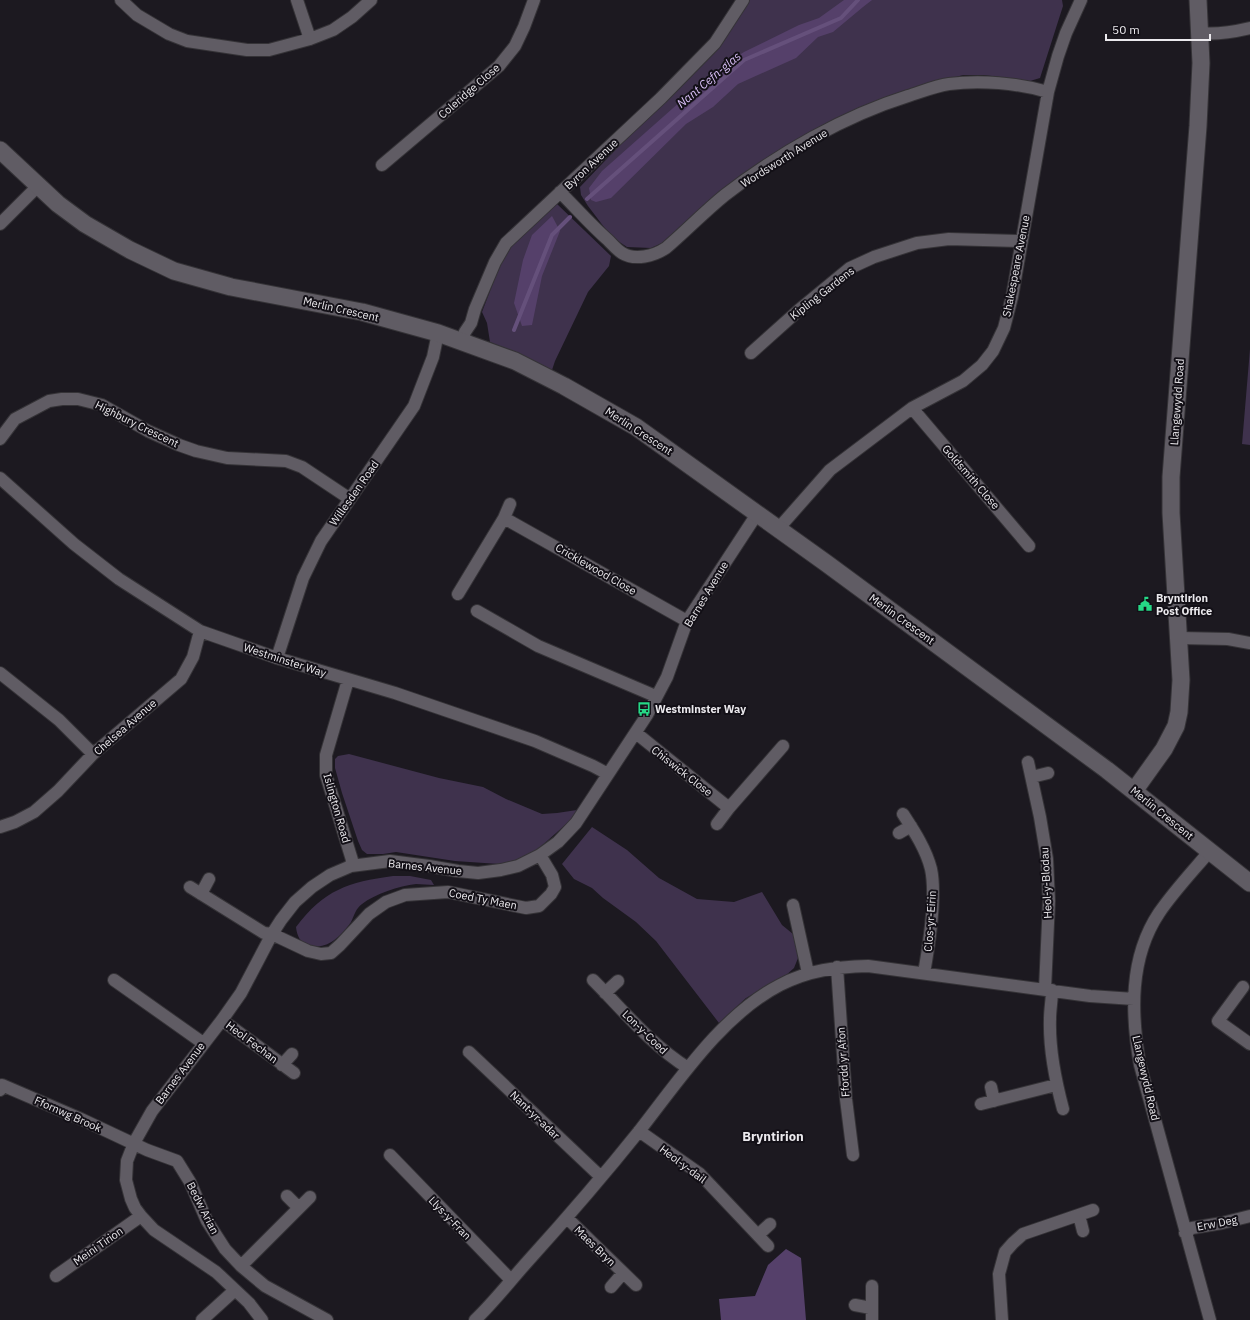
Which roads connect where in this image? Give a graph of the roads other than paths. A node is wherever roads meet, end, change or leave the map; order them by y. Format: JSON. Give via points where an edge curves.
{"nodes":[{"id":1,"x":121,"y":0,"type":"edge"},
{"id":2,"x":297,"y":0,"type":"edge"},
{"id":3,"x":371,"y":0,"type":"edge"},
{"id":4,"x":534,"y":0,"type":"edge"},
{"id":5,"x":1198,"y":0,"type":"edge"},
{"id":6,"x":740,"y":1,"type":"edge"},
{"id":7,"x":1079,"y":1,"type":"edge"},
{"id":8,"x":1250,"y":28,"type":"edge"},
{"id":9,"x":1200,"y":33,"type":"junction"},
{"id":10,"x":310,"y":39,"type":"junction"},
{"id":11,"x":1048,"y":92,"type":"junction"},
{"id":12,"x":0,"y":150,"type":"edge"},
{"id":13,"x":382,"y":165,"type":"dead end"},
{"id":14,"x":38,"y":186,"type":"junction"},
{"id":15,"x":560,"y":192,"type":"junction"},
{"id":16,"x":0,"y":224,"type":"edge"},
{"id":17,"x":1021,"y":241,"type":"junction"},
{"id":18,"x":438,"y":333,"type":"junction"},
{"id":19,"x":462,"y":342,"type":"junction"},
{"id":20,"x":751,"y":353,"type":"dead end"},
{"id":21,"x":912,"y":408,"type":"junction"},
{"id":22,"x":0,"y":439,"type":"edge"},
{"id":23,"x":0,"y":478,"type":"edge"},
{"id":24,"x":350,"y":499,"type":"junction"},
{"id":25,"x":510,"y":504,"type":"dead end"},
{"id":26,"x":757,"y":514,"type":"junction"},
{"id":27,"x":504,"y":518,"type":"junction"},
{"id":28,"x":778,"y":529,"type":"junction"},
{"id":29,"x":1029,"y":546,"type":"dead end"},
{"id":30,"x":458,"y":594,"type":"dead end"},
{"id":31,"x":477,"y":611,"type":"dead end"},
{"id":32,"x":687,"y":621,"type":"junction"},
{"id":33,"x":200,"y":631,"type":"junction"},
{"id":34,"x":1180,"y":638,"type":"junction"},
{"id":35,"x":1250,"y":643,"type":"edge"},
{"id":36,"x":277,"y":658,"type":"junction"},
{"id":37,"x":0,"y":673,"type":"edge"},
{"id":38,"x":348,"y":680,"type":"junction"},
{"id":39,"x":657,"y":695,"type":"junction"},
{"id":40,"x":636,"y":733,"type":"junction"},
{"id":41,"x":783,"y":746,"type":"dead end"},
{"id":42,"x":93,"y":754,"type":"junction"},
{"id":43,"x":1028,"y":762,"type":"dead end"},
{"id":44,"x":1048,"y":773,"type":"dead end"},
{"id":45,"x":608,"y":774,"type":"junction"},
{"id":46,"x":1032,"y":777,"type":"junction"},
{"id":47,"x":1134,"y":790,"type":"junction"},
{"id":48,"x":729,"y":808,"type":"junction"},
{"id":49,"x":903,"y":814,"type":"dead end"},
{"id":50,"x":717,"y":824,"type":"dead end"},
{"id":51,"x":911,"y":826,"type":"junction"},
{"id":52,"x":0,"y":827,"type":"edge"},
{"id":53,"x":899,"y":833,"type":"dead end"},
{"id":54,"x":1209,"y":852,"type":"junction"},
{"id":55,"x":540,"y":854,"type":"junction"},
{"id":56,"x":351,"y":866,"type":"junction"},
{"id":57,"x":209,"y":879,"type":"dead end"},
{"id":58,"x":1250,"y":883,"type":"edge"},
{"id":59,"x":190,"y":887,"type":"dead end"},
{"id":60,"x":201,"y":894,"type":"junction"},
{"id":61,"x":793,"y":905,"type":"dead end"},
{"id":62,"x":272,"y":934,"type":"junction"},
{"id":63,"x":837,"y":967,"type":"junction"},
{"id":64,"x":808,"y":973,"type":"junction"},
{"id":65,"x":924,"y":973,"type":"junction"},
{"id":66,"x":114,"y":980,"type":"dead end"},
{"id":67,"x":593,"y":980,"type":"dead end"},
{"id":68,"x":618,"y":981,"type":"dead end"},
{"id":69,"x":1243,"y":987,"type":"dead end"},
{"id":70,"x":1048,"y":990,"type":"junction"},
{"id":71,"x":605,"y":993,"type":"junction"},
{"id":72,"x":1134,"y":999,"type":"junction"},
{"id":73,"x":222,"y":1020,"type":"junction"},
{"id":74,"x":203,"y":1043,"type":"junction"},
{"id":75,"x":1250,"y":1044,"type":"edge"},
{"id":76,"x":469,"y":1052,"type":"dead end"},
{"id":77,"x":292,"y":1054,"type":"dead end"},
{"id":78,"x":282,"y":1065,"type":"junction"},
{"id":79,"x":688,"y":1068,"type":"junction"},
{"id":80,"x":294,"y":1073,"type":"dead end"},
{"id":81,"x":1056,"y":1085,"type":"junction"},
{"id":82,"x":1,"y":1087,"type":"edge"},
{"id":83,"x":991,"y":1087,"type":"dead end"},
{"id":84,"x":994,"y":1101,"type":"junction"},
{"id":85,"x":981,"y":1104,"type":"dead end"},
{"id":86,"x":1063,"y":1109,"type":"dead end"},
{"id":87,"x":639,"y":1131,"type":"junction"},
{"id":88,"x":134,"y":1143,"type":"junction"},
{"id":89,"x":390,"y":1155,"type":"dead end"},
{"id":90,"x":853,"y":1155,"type":"dead end"},
{"id":91,"x":601,"y":1177,"type":"junction"},
{"id":92,"x":287,"y":1196,"type":"dead end"},
{"id":93,"x":310,"y":1197,"type":"dead end"},
{"id":94,"x":299,"y":1208,"type":"junction"},
{"id":95,"x":1093,"y":1210,"type":"dead end"},
{"id":96,"x":1079,"y":1215,"type":"junction"},
{"id":97,"x":141,"y":1216,"type":"junction"},
{"id":98,"x":1250,"y":1216,"type":"edge"},
{"id":99,"x":567,"y":1218,"type":"junction"},
{"id":100,"x":770,"y":1224,"type":"dead end"},
{"id":101,"x":1083,"y":1231,"type":"dead end"},
{"id":102,"x":1185,"y":1233,"type":"junction"},
{"id":103,"x":758,"y":1235,"type":"junction"},
{"id":104,"x":768,"y":1246,"type":"dead end"},
{"id":105,"x":241,"y":1266,"type":"junction"},
{"id":106,"x":623,"y":1273,"type":"junction"},
{"id":107,"x":56,"y":1276,"type":"dead end"},
{"id":108,"x":511,"y":1280,"type":"junction"},
{"id":109,"x":636,"y":1285,"type":"dead end"},
{"id":110,"x":872,"y":1286,"type":"dead end"},
{"id":111,"x":611,"y":1287,"type":"dead end"},
{"id":112,"x":235,"y":1290,"type":"junction"},
{"id":113,"x":855,"y":1305,"type":"dead end"},
{"id":114,"x":871,"y":1308,"type":"junction"},
{"id":115,"x":202,"y":1320,"type":"edge"},
{"id":116,"x":262,"y":1320,"type":"edge"},
{"id":117,"x":328,"y":1320,"type":"edge"},
{"id":118,"x":475,"y":1320,"type":"edge"},
{"id":119,"x":872,"y":1320,"type":"edge"},
{"id":120,"x":1002,"y":1320,"type":"edge"},
{"id":121,"x":1210,"y":1320,"type":"edge"}],
"edges":[{"from":1,"to":10,"type":"street","via":[[137,15],[168,34],[187,41],[247,50],[269,50]]},
{"from":2,"to":10,"type":"street"},
{"from":3,"to":10,"type":"street","via":[[333,30]]},
{"from":4,"to":13,"type":"street","name":"Coleridge Close","via":[[515,46],[499,66]]},
{"from":5,"to":9,"type":"street","name":"Llangewydd Road"},
{"from":6,"to":15,"type":"street","name":"Byron Avenue","via":[[714,43],[655,103]]},
{"from":7,"to":11,"type":"street","name":"Shakespeare Avenue","via":[[1060,50]]},
{"from":8,"to":9,"type":"street","via":[[1233,32]]},
{"from":9,"to":34,"type":"street","name":"Llangewydd Road","via":[[1198,126],[1171,477],[1171,513]]},
{"from":11,"to":15,"type":"street","name":"Wordsworth Avenue","via":[[989,82],[967,82],[947,84],[881,105],[821,133],[771,163],[725,196],[657,254],[635,256],[622,253]]},
{"from":11,"to":17,"type":"street","name":"Shakespeare Avenue"},
{"from":12,"to":14,"type":"street","name":"Merlin Crescent"},
{"from":14,"to":16,"type":"street"},
{"from":14,"to":18,"type":"street","name":"Merlin Crescent","via":[[85,224],[174,271],[231,287],[362,312]]},
{"from":15,"to":19,"type":"street","name":"Byron Avenue","via":[[506,243],[495,262]]},
{"from":17,"to":20,"type":"street","name":"Kipling Gardens","via":[[950,239],[917,243],[874,257],[850,268]]},
{"from":17,"to":21,"type":"street","name":"Shakespeare Avenue","via":[[1012,297],[1004,328],[993,351],[964,381]]},
{"from":18,"to":19,"type":"street","name":"Merlin Crescent"},
{"from":18,"to":24,"type":"street","name":"Willesden Road","via":[[433,357],[414,406]]},
{"from":19,"to":26,"type":"street","name":"Merlin Crescent","via":[[515,361],[636,427]]},
{"from":21,"to":28,"type":"street","name":"Shakespeare Avenue","via":[[830,470]]},
{"from":21,"to":29,"type":"street","name":"Goldsmith Close"},
{"from":22,"to":24,"type":"street","name":"Highbury Crescent","via":[[15,419],[49,401],[78,398],[102,405],[148,431],[196,451],[227,458],[286,461],[302,467]]},
{"from":23,"to":33,"type":"street","name":"Westminster Way","via":[[74,544],[120,580]]},
{"from":24,"to":36,"type":"street","name":"Willesden Road","via":[[321,541],[303,578]]},
{"from":25,"to":27,"type":"street"},
{"from":26,"to":28,"type":"street","name":"Merlin Crescent"},
{"from":26,"to":32,"type":"street","name":"Barnes Avenue"},
{"from":27,"to":30,"type":"street"},
{"from":27,"to":32,"type":"street","name":"Cricklewood Close"},
{"from":28,"to":47,"type":"street","name":"Merlin Crescent"},
{"from":31,"to":39,"type":"street","via":[[538,646]]},
{"from":32,"to":39,"type":"street","name":"Barnes Avenue","via":[[667,678]]},
{"from":33,"to":36,"type":"street","name":"Westminster Way"},
{"from":33,"to":42,"type":"street","name":"Chelsea Avenue","via":[[194,658],[181,679]]},
{"from":34,"to":35,"type":"street","via":[[1228,639]]},
{"from":34,"to":47,"type":"street","name":"Llangewydd Road","via":[[1182,680],[1176,726],[1164,749]]},
{"from":36,"to":38,"type":"street","name":"Westminster Way"},
{"from":37,"to":42,"type":"street","via":[[59,720]]},
{"from":38,"to":45,"type":"street","name":"Westminster Way","via":[[395,693],[535,741]]},
{"from":38,"to":56,"type":"street","name":"Islington Road","via":[[326,755],[326,774],[352,860]]},
{"from":39,"to":40,"type":"street","name":"Barnes Avenue"},
{"from":40,"to":45,"type":"street","name":"Barnes Avenue"},
{"from":40,"to":48,"type":"street","name":"Chiswick Close"},
{"from":41,"to":48,"type":"street"},
{"from":42,"to":52,"type":"street","name":"Chelsea Avenue","via":[[34,812]]},
{"from":43,"to":46,"type":"street","name":"Heol-y-Blodau"},
{"from":44,"to":46,"type":"street"},
{"from":45,"to":55,"type":"street","name":"Barnes Avenue","via":[[576,823],[558,842]]},
{"from":46,"to":70,"type":"street","name":"Heol-y-Blodau","via":[[1047,859]]},
{"from":47,"to":54,"type":"street","name":"Merlin Crescent"},
{"from":48,"to":50,"type":"street"},
{"from":49,"to":51,"type":"street","name":"Clos-yr-Eirin"},
{"from":51,"to":53,"type":"street"},
{"from":51,"to":65,"type":"street","name":"Clos-yr-Eirin","via":[[931,869],[933,896]]},
{"from":54,"to":58,"type":"street","name":"Merlin Crescent"},
{"from":54,"to":72,"type":"street","name":"Llangewydd Road","via":[[1175,892],[1149,931],[1136,970]]},
{"from":55,"to":56,"type":"street","name":"Barnes Avenue","via":[[518,866],[478,873],[390,861]]},
{"from":55,"to":62,"type":"street","name":"Coed Ty Maen","via":[[552,875],[555,887],[539,906],[526,908],[448,892],[405,895],[386,902],[369,914],[336,949],[321,954],[308,951]]},
{"from":56,"to":62,"type":"street","name":"Barnes Avenue","via":[[312,887],[295,902]]},
{"from":57,"to":60,"type":"street"},
{"from":59,"to":60,"type":"street"},
{"from":60,"to":62,"type":"street","via":[[264,933]]},
{"from":61,"to":64,"type":"street"},
{"from":62,"to":73,"type":"street","name":"Barnes Avenue","via":[[241,993]]},
{"from":63,"to":64,"type":"street"},
{"from":63,"to":65,"type":"street","via":[[868,966]]},
{"from":63,"to":90,"type":"street","name":"Ffordd yr Afon","via":[[846,1099]]},
{"from":64,"to":79,"type":"street","via":[[780,985],[756,1001],[730,1022]]},
{"from":65,"to":70,"type":"street"},
{"from":66,"to":74,"type":"street"},
{"from":67,"to":71,"type":"street","name":"Lon-y-Coed"},
{"from":68,"to":71,"type":"street"},
{"from":69,"to":75,"type":"street","via":[[1216,1026]]},
{"from":70,"to":72,"type":"street"},
{"from":70,"to":81,"type":"street","name":"Heol-y-Blodau","via":[[1050,1043]]},
{"from":71,"to":79,"type":"street","name":"Lon-y-Coed","via":[[654,1042]]},
{"from":72,"to":102,"type":"street","name":"Llangewydd Road","via":[[1140,1065]]},
{"from":73,"to":74,"type":"street","name":"Barnes Avenue"},
{"from":73,"to":78,"type":"street","name":"Heol Fechan"},
{"from":74,"to":88,"type":"street","name":"Barnes Avenue","via":[[152,1111]]},
{"from":76,"to":91,"type":"street","name":"Nant-yr-adar"},
{"from":77,"to":78,"type":"street","name":"Heol Fechan"},
{"from":78,"to":80,"type":"street","name":"Heol Fechan"},
{"from":79,"to":87,"type":"street"},
{"from":81,"to":84,"type":"street"},
{"from":81,"to":86,"type":"street","name":"Heol-y-Blodau"},
{"from":82,"to":88,"type":"street","name":"Ffornwg Brook"},
{"from":83,"to":84,"type":"street"},
{"from":84,"to":85,"type":"street"},
{"from":87,"to":91,"type":"street"},
{"from":87,"to":103,"type":"street","name":"Heol-y-dail","via":[[700,1174]]},
{"from":88,"to":97,"type":"street","name":"Barnes Avenue","via":[[127,1161],[126,1180],[131,1199]]},
{"from":88,"to":105,"type":"street","name":"Bedw Arian","via":[[177,1161],[190,1182],[207,1221],[225,1249]]},
{"from":89,"to":108,"type":"street","name":"Llys-y-Fran"},
{"from":91,"to":99,"type":"street"},
{"from":92,"to":94,"type":"street"},
{"from":93,"to":94,"type":"street"},
{"from":94,"to":105,"type":"street"},
{"from":95,"to":96,"type":"street"},
{"from":96,"to":101,"type":"street"},
{"from":96,"to":120,"type":"street","via":[[1023,1234],[1006,1252],[999,1274]]},
{"from":97,"to":107,"type":"street","name":"Meini Tirion"},
{"from":97,"to":112,"type":"street","name":"Barnes Avenue","via":[[159,1233],[216,1272]]},
{"from":98,"to":102,"type":"street","name":"Erw Deg","via":[[1192,1228]]},
{"from":99,"to":106,"type":"street","name":"Maes Bryn"},
{"from":99,"to":108,"type":"street"},
{"from":100,"to":103,"type":"street"},
{"from":102,"to":121,"type":"street","name":"Llangewydd Road"},
{"from":103,"to":104,"type":"street","name":"Heol-y-dail"},
{"from":105,"to":117,"type":"street","name":"Bedw Arian","via":[[265,1286]]},
{"from":106,"to":109,"type":"street","name":"Maes Bryn"},
{"from":106,"to":111,"type":"street","name":"Maes Bryn"},
{"from":108,"to":118,"type":"street"},
{"from":110,"to":114,"type":"street"},
{"from":112,"to":115,"type":"street"},
{"from":112,"to":116,"type":"street","name":"Barnes Avenue"},
{"from":113,"to":114,"type":"street"},
{"from":114,"to":119,"type":"street"}]}
